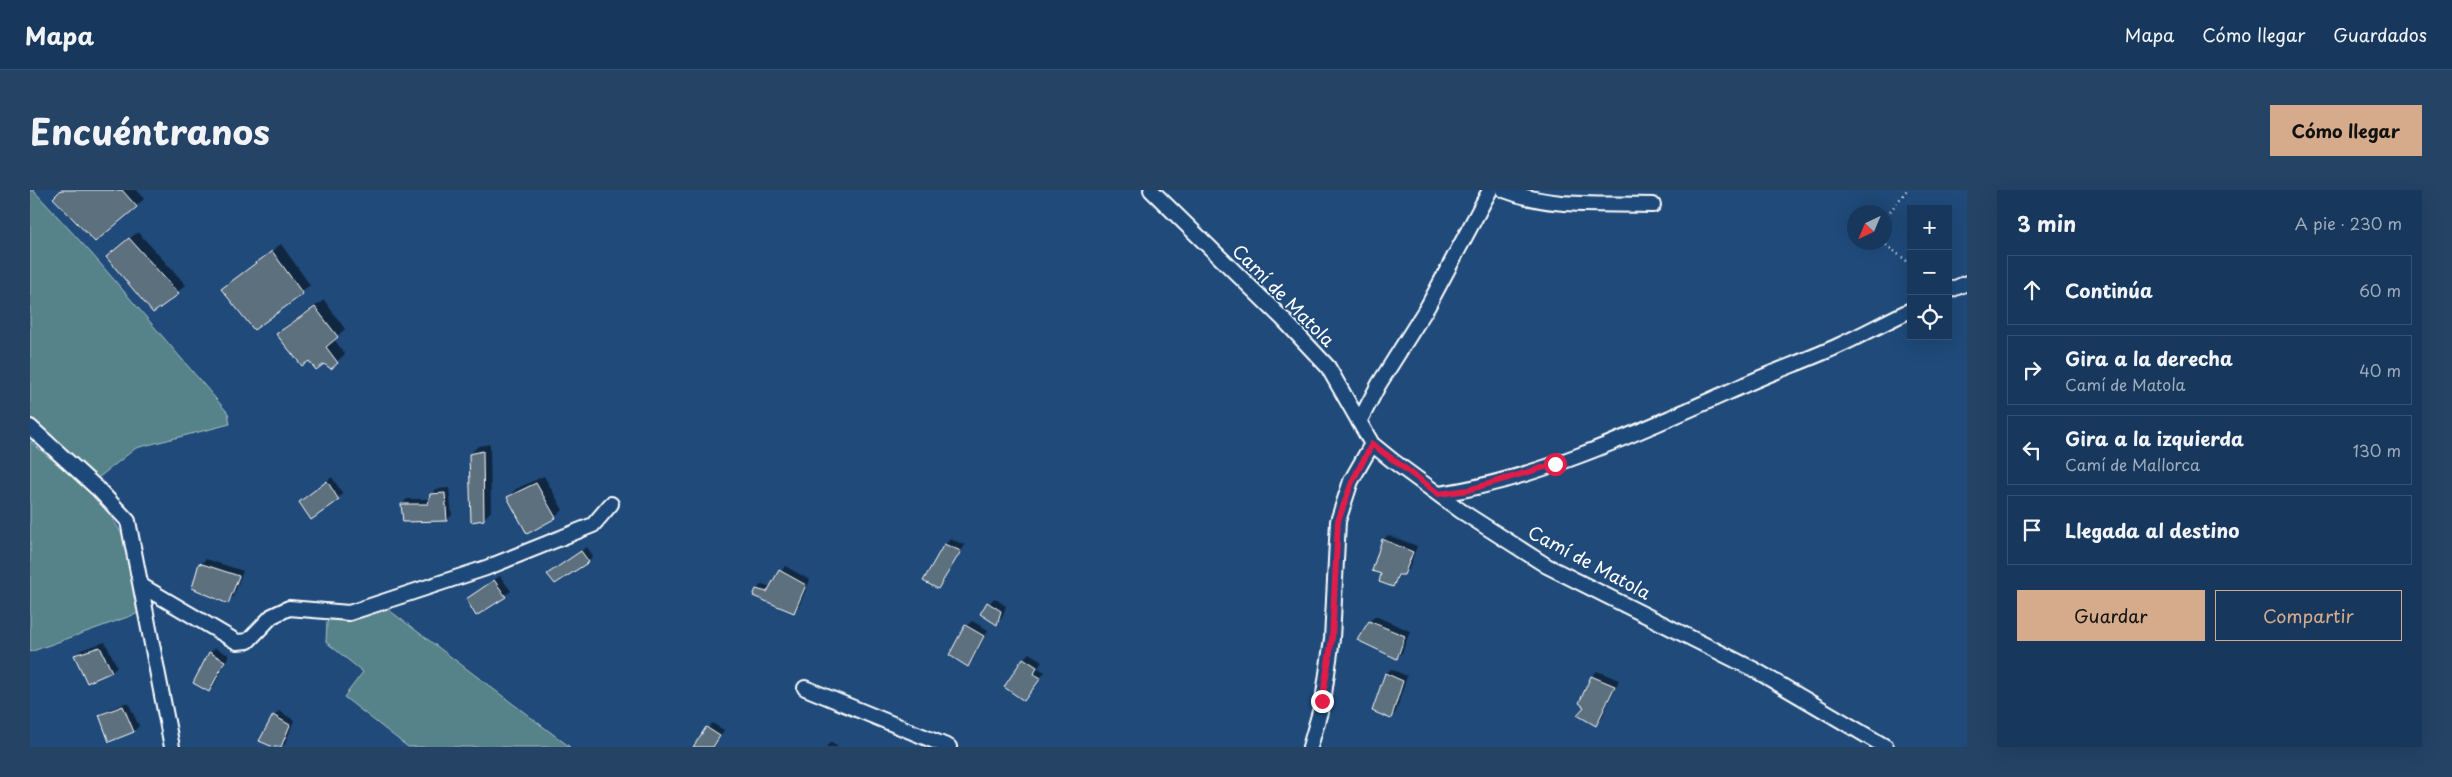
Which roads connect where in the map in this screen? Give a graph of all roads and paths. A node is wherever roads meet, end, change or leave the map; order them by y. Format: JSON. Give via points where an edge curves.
{"nodes":[{"id":1,"x":1151,"y":190,"type":"edge"},
{"id":2,"x":1490,"y":190,"type":"edge"},
{"id":3,"x":1504,"y":190,"type":"edge"},
{"id":4,"x":1907,"y":190,"type":"edge"},
{"id":5,"x":1653,"y":205,"type":"dead end"},
{"id":6,"x":1892,"y":209,"type":"edge"},
{"id":7,"x":1892,"y":250,"type":"edge"},
{"id":8,"x":1907,"y":261,"type":"edge"},
{"id":9,"x":1967,"y":283,"type":"edge"},
{"id":10,"x":1952,"y":289,"type":"edge"},
{"id":11,"x":1907,"y":312,"type":"edge"},
{"id":12,"x":1360,"y":422,"type":"junction"},
{"id":13,"x":30,"y":427,"type":"edge"},
{"id":14,"x":1372,"y":444,"type":"junction"},
{"id":15,"x":1439,"y":494,"type":"junction"},
{"id":16,"x":611,"y":504,"type":"dead end"},
{"id":17,"x":142,"y":586,"type":"junction"},
{"id":18,"x":805,"y":688,"type":"dead end"},
{"id":19,"x":172,"y":747,"type":"edge"},
{"id":20,"x":949,"y":747,"type":"edge"},
{"id":21,"x":1310,"y":747,"type":"edge"},
{"id":22,"x":1886,"y":747,"type":"edge"}],
"edges":[{"from":1,"to":12,"type":"street","name":"Camí de Matola","via":[[1328,367]]},
{"from":2,"to":12,"type":"street"},
{"from":3,"to":5,"type":"street","via":[[1556,204]]},
{"from":4,"to":6,"type":"path"},
{"from":7,"to":8,"type":"path"},
{"from":9,"to":10,"type":"street"},
{"from":11,"to":15,"type":"street","via":[[1838,346],[1555,464],[1468,490]]},
{"from":12,"to":14,"type":"street","name":"Camí de Matola"},
{"from":13,"to":17,"type":"street","via":[[128,521]]},
{"from":14,"to":15,"type":"street","name":"Camí de Matola"},
{"from":14,"to":21,"type":"street","via":[[1352,482],[1338,521],[1332,639],[1322,701]]},
{"from":15,"to":22,"type":"street","name":"Camí de Matola","via":[[1546,566],[1756,670]]},
{"from":16,"to":17,"type":"street","via":[[593,525],[486,568],[349,613],[290,608],[272,616],[248,640],[237,642]]},
{"from":17,"to":19,"type":"street"},
{"from":18,"to":20,"type":"street"}]}
